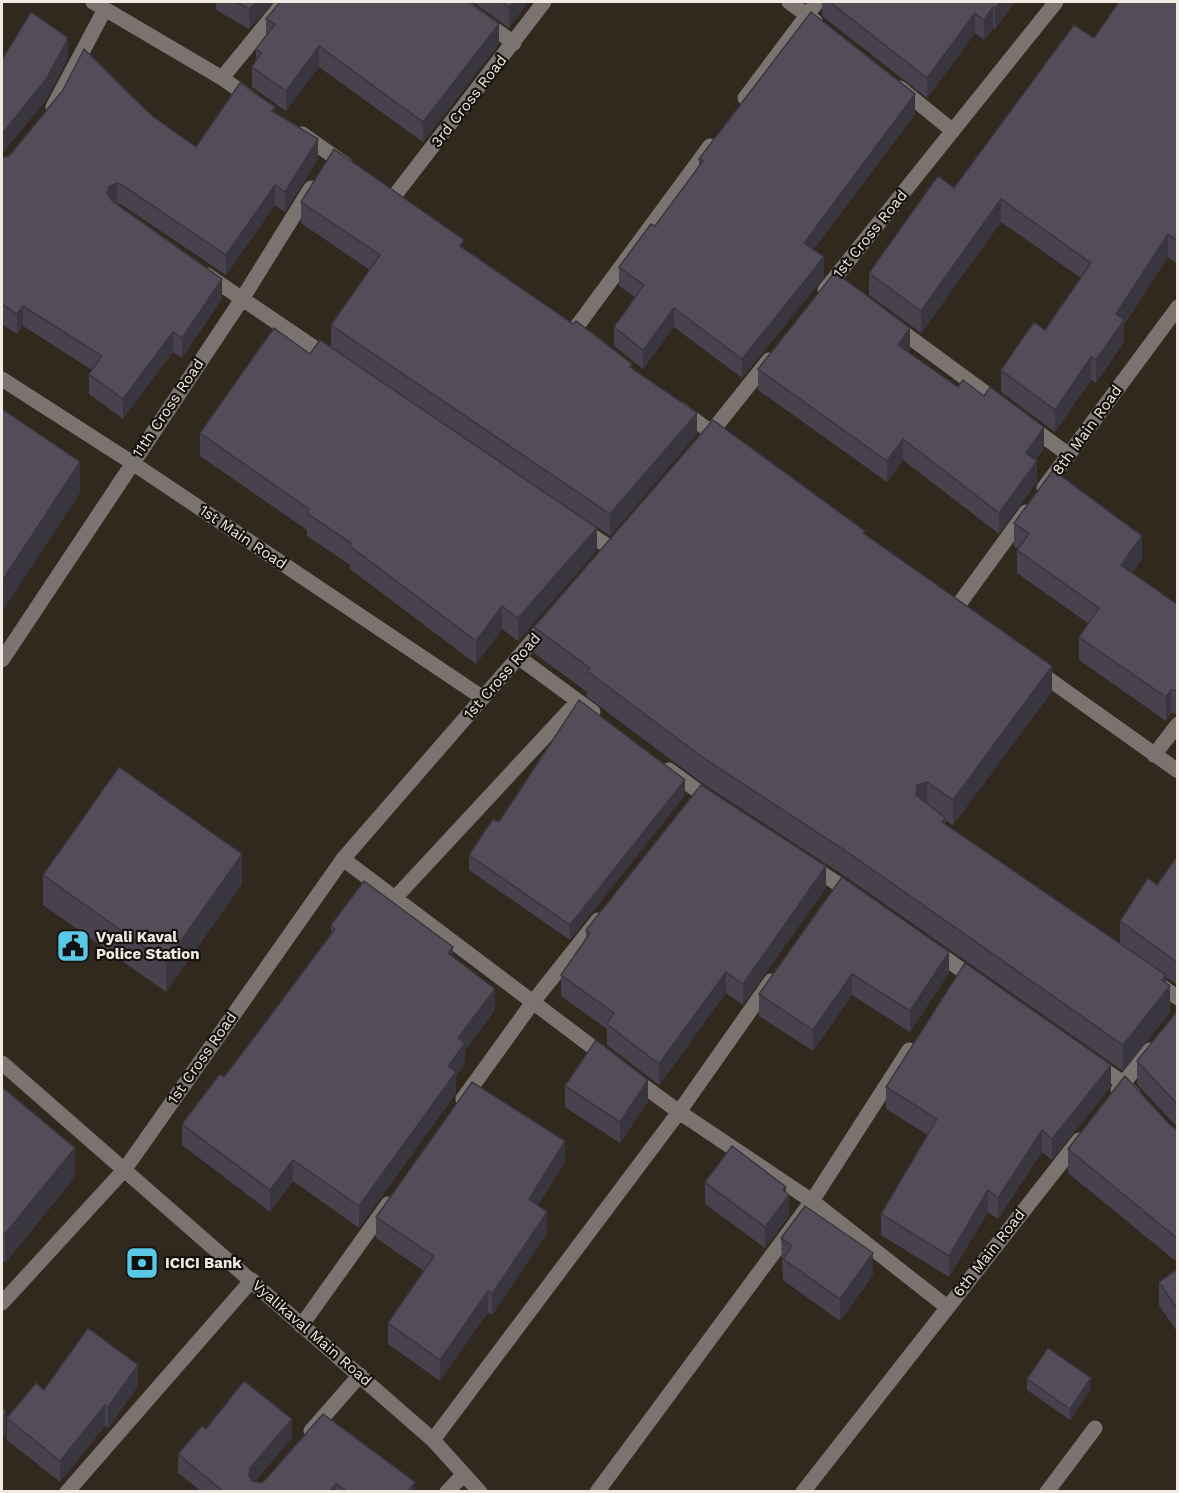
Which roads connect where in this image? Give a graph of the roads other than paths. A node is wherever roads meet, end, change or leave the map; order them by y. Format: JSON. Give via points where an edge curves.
{"nodes":[{"id":1,"x":284,"y":2,"type":"edge"},
{"id":2,"x":457,"y":2,"type":"edge"},
{"id":3,"x":544,"y":2,"type":"edge"},
{"id":4,"x":789,"y":2,"type":"edge"},
{"id":5,"x":817,"y":2,"type":"edge"},
{"id":6,"x":1056,"y":2,"type":"edge"},
{"id":7,"x":99,"y":5,"type":"edge"},
{"id":8,"x":807,"y":15,"type":"junction"},
{"id":9,"x":825,"y":29,"type":"edge"},
{"id":10,"x":514,"y":43,"type":"junction"},
{"id":11,"x":222,"y":78,"type":"junction"},
{"id":12,"x":889,"y":80,"type":"edge"},
{"id":13,"x":268,"y":110,"type":"edge"},
{"id":14,"x":737,"y":110,"type":"edge"},
{"id":15,"x":42,"y":121,"type":"edge"},
{"id":16,"x":286,"y":123,"type":"edge"},
{"id":17,"x":723,"y":129,"type":"edge"},
{"id":18,"x":953,"y":130,"type":"junction"},
{"id":19,"x":326,"y":165,"type":"junction"},
{"id":20,"x":358,"y":174,"type":"edge"},
{"id":21,"x":393,"y":199,"type":"edge"},
{"id":22,"x":194,"y":266,"type":"edge"},
{"id":23,"x":819,"y":298,"type":"edge"},
{"id":24,"x":242,"y":299,"type":"junction"},
{"id":25,"x":1178,"y":307,"type":"edge"},
{"id":26,"x":880,"y":315,"type":"edge"},
{"id":27,"x":574,"y":329,"type":"edge"},
{"id":28,"x":776,"y":352,"type":"edge"},
{"id":29,"x":339,"y":364,"type":"edge"},
{"id":30,"x":2,"y":379,"type":"edge"},
{"id":31,"x":666,"y":398,"type":"edge"},
{"id":32,"x":711,"y":433,"type":"junction"},
{"id":33,"x":730,"y":447,"type":"edge"},
{"id":34,"x":696,"y":451,"type":"edge"},
{"id":35,"x":1069,"y":455,"type":"junction"},
{"id":36,"x":131,"y":462,"type":"junction"},
{"id":37,"x":573,"y":523,"type":"edge"},
{"id":38,"x":612,"y":549,"type":"edge"},
{"id":39,"x":954,"y":611,"type":"edge"},
{"id":40,"x":557,"y":612,"type":"edge"},
{"id":41,"x":518,"y":657,"type":"junction"},
{"id":42,"x":1021,"y":659,"type":"edge"},
{"id":43,"x":2,"y":660,"type":"edge"},
{"id":44,"x":483,"y":698,"type":"junction"},
{"id":45,"x":578,"y":701,"type":"junction"},
{"id":46,"x":606,"y":722,"type":"edge"},
{"id":47,"x":1178,"y":724,"type":"edge"},
{"id":48,"x":1154,"y":755,"type":"junction"},
{"id":49,"x":652,"y":758,"type":"edge"},
{"id":50,"x":1178,"y":771,"type":"edge"},
{"id":51,"x":727,"y":811,"type":"edge"},
{"id":52,"x":344,"y":859,"type":"junction"},
{"id":53,"x":802,"y":860,"type":"edge"},
{"id":54,"x":394,"y":898,"type":"junction"},
{"id":55,"x":868,"y":904,"type":"edge"},
{"id":56,"x":605,"y":911,"type":"edge"},
{"id":57,"x":915,"y":937,"type":"edge"},
{"id":58,"x":780,"y":970,"type":"edge"},
{"id":59,"x":1139,"y":970,"type":"edge"},
{"id":60,"x":990,"y":990,"type":"edge"},
{"id":61,"x":1178,"y":998,"type":"edge"},
{"id":62,"x":533,"y":1002,"type":"junction"},
{"id":63,"x":916,"y":1040,"type":"edge"},
{"id":64,"x":1157,"y":1042,"type":"edge"},
{"id":65,"x":1085,"y":1056,"type":"edge"},
{"id":66,"x":2,"y":1063,"type":"edge"},
{"id":67,"x":1123,"y":1083,"type":"junction"},
{"id":68,"x":1108,"y":1102,"type":"edge"},
{"id":69,"x":1146,"y":1109,"type":"edge"},
{"id":70,"x":679,"y":1112,"type":"junction"},
{"id":71,"x":451,"y":1116,"type":"edge"},
{"id":72,"x":1086,"y":1130,"type":"edge"},
{"id":73,"x":124,"y":1168,"type":"junction"},
{"id":74,"x":396,"y":1193,"type":"edge"},
{"id":75,"x":812,"y":1201,"type":"junction"},
{"id":76,"x":252,"y":1280,"type":"junction"},
{"id":77,"x":2,"y":1302,"type":"edge"},
{"id":78,"x":947,"y":1307,"type":"junction"},
{"id":79,"x":301,"y":1326,"type":"junction"},
{"id":80,"x":360,"y":1375,"type":"junction"},
{"id":81,"x":1095,"y":1428,"type":"dead end"},
{"id":82,"x":433,"y":1440,"type":"junction"},
{"id":83,"x":297,"y":1447,"type":"edge"},
{"id":84,"x":463,"y":1475,"type":"junction"},
{"id":85,"x":67,"y":1491,"type":"edge"},
{"id":86,"x":447,"y":1491,"type":"edge"},
{"id":87,"x":480,"y":1491,"type":"edge"},
{"id":88,"x":597,"y":1491,"type":"edge"},
{"id":89,"x":803,"y":1491,"type":"edge"},
{"id":90,"x":1047,"y":1491,"type":"edge"}],
"edges":[{"from":1,"to":11,"type":"street"},
{"from":2,"to":10,"type":"street"},
{"from":3,"to":10,"type":"street","name":"3rd Cross Road"},
{"from":4,"to":8,"type":"street"},
{"from":5,"to":8,"type":"street"},
{"from":6,"to":18,"type":"street","name":"1st Cross Road"},
{"from":7,"to":11,"type":"street"},
{"from":7,"to":15,"type":"street","via":[[55,104]]},
{"from":8,"to":9,"type":"street"},
{"from":8,"to":14,"type":"street"},
{"from":10,"to":21,"type":"street","name":"3rd Cross Road"},
{"from":11,"to":13,"type":"street"},
{"from":12,"to":18,"type":"street"},
{"from":16,"to":19,"type":"street"},
{"from":17,"to":27,"type":"street"},
{"from":18,"to":23,"type":"street","name":"1st Cross Road","via":[[838,284]]},
{"from":19,"to":20,"type":"street"},
{"from":19,"to":24,"type":"street","name":"11th Cross Road"},
{"from":22,"to":24,"type":"street"},
{"from":24,"to":29,"type":"street"},
{"from":24,"to":36,"type":"street","name":"11th Cross Road"},
{"from":25,"to":35,"type":"street","name":"8th Main Road"},
{"from":26,"to":35,"type":"street"},
{"from":28,"to":32,"type":"street"},
{"from":30,"to":36,"type":"street","name":"1st Main Road"},
{"from":31,"to":32,"type":"street"},
{"from":32,"to":33,"type":"street"},
{"from":32,"to":34,"type":"street"},
{"from":35,"to":39,"type":"street","name":"8th Main Road"},
{"from":36,"to":43,"type":"street","name":"11th Cross Road"},
{"from":36,"to":44,"type":"street","name":"1st Main Road"},
{"from":37,"to":38,"type":"street"},
{"from":40,"to":41,"type":"street","name":"1st Cross Road"},
{"from":41,"to":44,"type":"street","name":"1st Cross Road"},
{"from":41,"to":45,"type":"street"},
{"from":42,"to":48,"type":"street"},
{"from":44,"to":52,"type":"street","name":"1st Cross Road"},
{"from":45,"to":46,"type":"street"},
{"from":45,"to":54,"type":"street"},
{"from":47,"to":48,"type":"street"},
{"from":48,"to":50,"type":"street"},
{"from":49,"to":51,"type":"street","via":[[695,797]]},
{"from":52,"to":54,"type":"street"},
{"from":52,"to":73,"type":"street","name":"1st Cross Road"},
{"from":53,"to":55,"type":"street","via":[[837,889]]},
{"from":54,"to":62,"type":"street"},
{"from":56,"to":62,"type":"street"},
{"from":57,"to":60,"type":"street","via":[[958,975]]},
{"from":58,"to":70,"type":"street"},
{"from":59,"to":61,"type":"street"},
{"from":62,"to":70,"type":"street"},
{"from":62,"to":71,"type":"street"},
{"from":63,"to":75,"type":"street"},
{"from":64,"to":67,"type":"street"},
{"from":65,"to":67,"type":"street"},
{"from":66,"to":73,"type":"street","name":"Vyalikaval Main Road"},
{"from":67,"to":68,"type":"street"},
{"from":67,"to":69,"type":"street"},
{"from":70,"to":75,"type":"street"},
{"from":70,"to":82,"type":"street"},
{"from":72,"to":78,"type":"street","name":"6th Main Road"},
{"from":73,"to":76,"type":"street","name":"Vyalikaval Main Road"},
{"from":73,"to":77,"type":"street","name":"1st Cross Road"},
{"from":74,"to":79,"type":"street"},
{"from":75,"to":78,"type":"street"},
{"from":75,"to":88,"type":"street"},
{"from":76,"to":79,"type":"street","name":"Vyalikaval Main Road"},
{"from":76,"to":85,"type":"street"},
{"from":78,"to":89,"type":"street","name":"6th Main Road"},
{"from":79,"to":80,"type":"street","name":"Vyalikaval Main Road"},
{"from":80,"to":82,"type":"street","name":"Vyalikaval Main Road"},
{"from":80,"to":83,"type":"street"},
{"from":81,"to":90,"type":"street"},
{"from":82,"to":84,"type":"street","name":"Vyalikaval Main Road"},
{"from":84,"to":86,"type":"street"},
{"from":84,"to":87,"type":"street","name":"Vyalikaval Main Road"}]}
